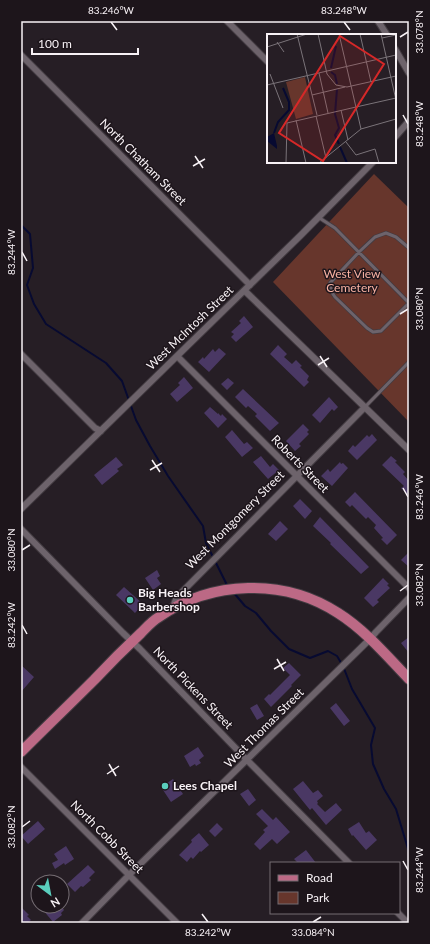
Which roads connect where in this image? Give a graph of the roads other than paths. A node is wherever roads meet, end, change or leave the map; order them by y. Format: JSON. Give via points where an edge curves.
{"nodes":[{"id":1,"x":227,"y":21,"type":"edge"},
{"id":2,"x":378,"y":21,"type":"edge"},
{"id":3,"x":386,"y":34,"type":"edge"},
{"id":4,"x":396,"y":51,"type":"edge"},
{"id":5,"x":21,"y":55,"type":"edge"},
{"id":6,"x":267,"y":61,"type":"edge"},
{"id":7,"x":409,"y":72,"type":"edge"},
{"id":8,"x":409,"y":121,"type":"edge"},
{"id":9,"x":396,"y":136,"type":"edge"},
{"id":10,"x":370,"y":163,"type":"edge"},
{"id":11,"x":318,"y":217,"type":"junction"},
{"id":12,"x":409,"y":248,"type":"edge"},
{"id":13,"x":359,"y":252,"type":"junction"},
{"id":14,"x":250,"y":285,"type":"junction"},
{"id":15,"x":244,"y":291,"type":"junction"},
{"id":16,"x":409,"y":303,"type":"edge"},
{"id":17,"x":21,"y":354,"type":"edge"},
{"id":18,"x":177,"y":356,"type":"junction"},
{"id":19,"x":409,"y":362,"type":"edge"},
{"id":20,"x":365,"y":407,"type":"junction"},
{"id":21,"x":101,"y":431,"type":"junction"},
{"id":22,"x":409,"y":450,"type":"edge"},
{"id":23,"x":297,"y":476,"type":"junction"},
{"id":24,"x":21,"y":509,"type":"edge"},
{"id":25,"x":21,"y":529,"type":"edge"},
{"id":26,"x":409,"y":588,"type":"edge"},
{"id":27,"x":409,"y":598,"type":"edge"},
{"id":28,"x":172,"y":609,"type":"junction"},
{"id":29,"x":370,"y":639,"type":"junction"},
{"id":30,"x":132,"y":641,"type":"junction"},
{"id":31,"x":409,"y":679,"type":"edge"},
{"id":32,"x":21,"y":752,"type":"edge"},
{"id":33,"x":247,"y":760,"type":"junction"},
{"id":34,"x":21,"y":767,"type":"edge"},
{"id":35,"x":348,"y":862,"type":"edge"},
{"id":36,"x":129,"y":875,"type":"junction"},
{"id":37,"x":399,"y":914,"type":"edge"},
{"id":38,"x":82,"y":923,"type":"edge"},
{"id":39,"x":177,"y":923,"type":"edge"},
{"id":40,"x":408,"y":923,"type":"edge"}],
"edges":[{"from":1,"to":6,"type":"street"},
{"from":2,"to":3,"type":"street"},
{"from":4,"to":7,"type":"street"},
{"from":5,"to":14,"type":"street","name":"North Chatham Street"},
{"from":8,"to":9,"type":"street"},
{"from":10,"to":11,"type":"street","name":"West McIntosh Street"},
{"from":11,"to":13,"type":"lane","via":[[335,228]]},
{"from":11,"to":14,"type":"street","name":"West McIntosh Street"},
{"from":12,"to":13,"type":"lane","via":[[396,237],[386,233],[375,237]]},
{"from":13,"to":16,"type":"lane"},
{"from":13,"to":16,"type":"lane","via":[[330,283],[335,297],[373,332],[381,331]]},
{"from":14,"to":15,"type":"street","name":"West McIntosh Street"},
{"from":15,"to":18,"type":"street","name":"West McIntosh Street"},
{"from":15,"to":20,"type":"street"},
{"from":17,"to":21,"type":"street"},
{"from":18,"to":21,"type":"street","name":"West McIntosh Street"},
{"from":18,"to":23,"type":"street","name":"Roberts Street"},
{"from":19,"to":20,"type":"lane"},
{"from":20,"to":22,"type":"street"},
{"from":20,"to":23,"type":"street","name":"West Montgomery Street"},
{"from":21,"to":24,"type":"street","name":"West McIntosh Street"},
{"from":23,"to":26,"type":"street","name":"Roberts Street"},
{"from":23,"to":28,"type":"street","name":"West Montgomery Street","via":[[177,597]]},
{"from":25,"to":30,"type":"street","name":"North Pickens Street"},
{"from":27,"to":29,"type":"street","name":"West Thomas Street"},
{"from":28,"to":29,"type":"main road","via":[[188,600],[218,591],[241,588],[272,589],[327,606]]},
{"from":28,"to":30,"type":"main road","name":"West Montgomery Street","via":[[158,617]]},
{"from":29,"to":31,"type":"main road"},
{"from":29,"to":33,"type":"street","name":"West Thomas Street"},
{"from":30,"to":32,"type":"main road","name":"West Montgomery Street"},
{"from":30,"to":33,"type":"street","name":"North Pickens Street"},
{"from":33,"to":35,"type":"street","name":"North Pickens Street"},
{"from":33,"to":36,"type":"street","name":"West Thomas Street"},
{"from":34,"to":36,"type":"street","name":"North Cobb Street"},
{"from":36,"to":38,"type":"street","name":"West Thomas Street"},
{"from":36,"to":39,"type":"street","name":"North Cobb Street"},
{"from":37,"to":40,"type":"street"}]}
